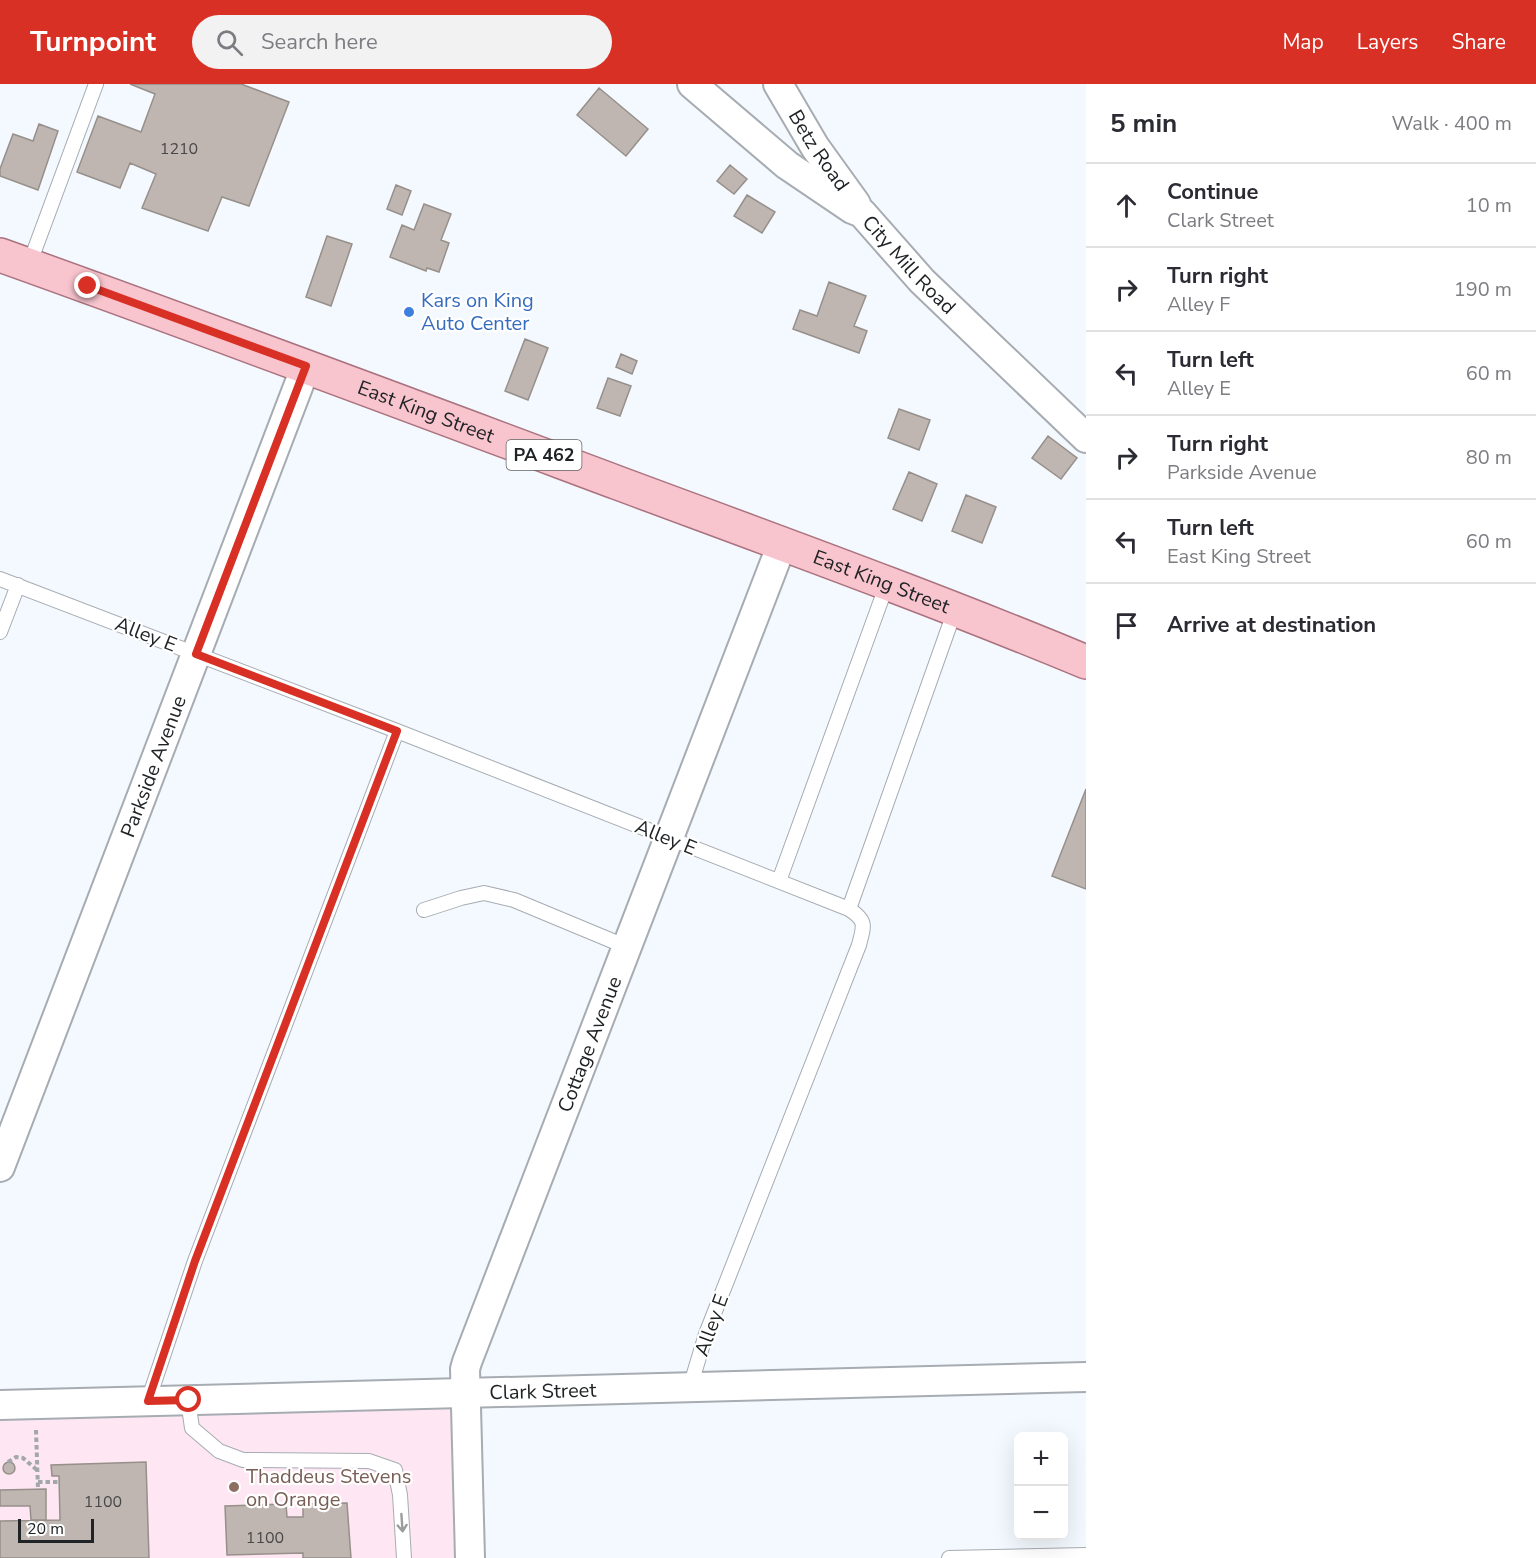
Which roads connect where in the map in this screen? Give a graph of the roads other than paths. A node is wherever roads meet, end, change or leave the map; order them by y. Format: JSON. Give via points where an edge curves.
{"nodes":[{"id":1,"x":96,"y":84,"type":"edge"},
{"id":2,"x":692,"y":84,"type":"edge"},
{"id":3,"x":778,"y":84,"type":"edge"},
{"id":4,"x":862,"y":213,"type":"junction"},
{"id":5,"x":15,"y":260,"type":"edge"},
{"id":6,"x":306,"y":366,"type":"junction"},
{"id":7,"x":1086,"y":438,"type":"edge"},
{"id":8,"x":782,"y":544,"type":"junction"},
{"id":9,"x":0,"y":579,"type":"edge"},
{"id":10,"x":887,"y":584,"type":"junction"},
{"id":11,"x":18,"y":585,"type":"junction"},
{"id":12,"x":955,"y":610,"type":"junction"},
{"id":13,"x":0,"y":632,"type":"edge"},
{"id":14,"x":196,"y":654,"type":"junction"},
{"id":15,"x":1086,"y":662,"type":"edge"},
{"id":16,"x":397,"y":731,"type":"junction"},
{"id":17,"x":669,"y":838,"type":"junction"},
{"id":18,"x":779,"y":881,"type":"junction"},
{"id":19,"x":849,"y":909,"type":"junction"},
{"id":20,"x":424,"y":910,"type":"dead end"},
{"id":21,"x":627,"y":947,"type":"junction"},
{"id":22,"x":0,"y":1167,"type":"edge"},
{"id":23,"x":1086,"y":1377,"type":"edge"},
{"id":24,"x":690,"y":1387,"type":"junction"},
{"id":25,"x":466,"y":1393,"type":"junction"},
{"id":26,"x":189,"y":1400,"type":"junction"},
{"id":27,"x":148,"y":1401,"type":"junction"},
{"id":28,"x":0,"y":1405,"type":"edge"},
{"id":29,"x":1086,"y":1555,"type":"edge"},
{"id":30,"x":404,"y":1558,"type":"edge"},
{"id":31,"x":470,"y":1558,"type":"edge"},
{"id":32,"x":949,"y":1558,"type":"edge"}],
"edges":[{"from":1,"to":5,"type":"lane"},
{"from":2,"to":4,"type":"street","name":"City Mill Road","via":[[787,165]]},
{"from":3,"to":4,"type":"street","name":"Betz Road","via":[[815,147]]},
{"from":4,"to":7,"type":"street","name":"City Mill Road","via":[[922,281]]},
{"from":5,"to":6,"type":"main road","name":"East King Street","number":"PA 462"},
{"from":6,"to":8,"type":"main road","name":"East King Street","number":"PA 462"},
{"from":6,"to":14,"type":"street","name":"Parkside Avenue"},
{"from":8,"to":10,"type":"main road","name":"East King Street","number":"PA 462"},
{"from":8,"to":17,"type":"street","name":"Cottage Avenue"},
{"from":9,"to":11,"type":"lane","name":"Alley E"},
{"from":10,"to":12,"type":"main road","name":"East King Street","number":"PA 462"},
{"from":10,"to":18,"type":"lane"},
{"from":11,"to":13,"type":"lane"},
{"from":11,"to":14,"type":"lane","name":"Alley E"},
{"from":12,"to":15,"type":"main road","name":"East King Street","number":"PA 462"},
{"from":12,"to":19,"type":"lane"},
{"from":14,"to":16,"type":"lane","name":"Alley E"},
{"from":14,"to":22,"type":"street","name":"Parkside Avenue"},
{"from":16,"to":17,"type":"lane","name":"Alley E"},
{"from":16,"to":27,"type":"lane","via":[[195,1261]]},
{"from":17,"to":18,"type":"lane","name":"Alley E"},
{"from":17,"to":21,"type":"street","name":"Cottage Avenue"},
{"from":18,"to":19,"type":"lane","name":"Alley E"},
{"from":19,"to":24,"type":"lane","name":"Alley E","via":[[861,917],[864,926],[859,945],[706,1334]]},
{"from":20,"to":21,"type":"lane","via":[[484,893],[514,900]]},
{"from":21,"to":25,"type":"street","name":"Cottage Avenue","via":[[467,1362]]},
{"from":23,"to":24,"type":"street","name":"Clark Street"},
{"from":24,"to":25,"type":"street","name":"Clark Street"},
{"from":25,"to":26,"type":"street","name":"Clark Street"},
{"from":25,"to":31,"type":"street","name":"Cottage Avenue"},
{"from":26,"to":27,"type":"street","name":"Clark Street"},
{"from":26,"to":30,"type":"lane","one_way":true,"via":[[192,1428],[219,1451],[243,1460],[369,1461],[395,1470]]},
{"from":27,"to":28,"type":"street","name":"Clark Street"},
{"from":29,"to":32,"type":"lane"}]}
